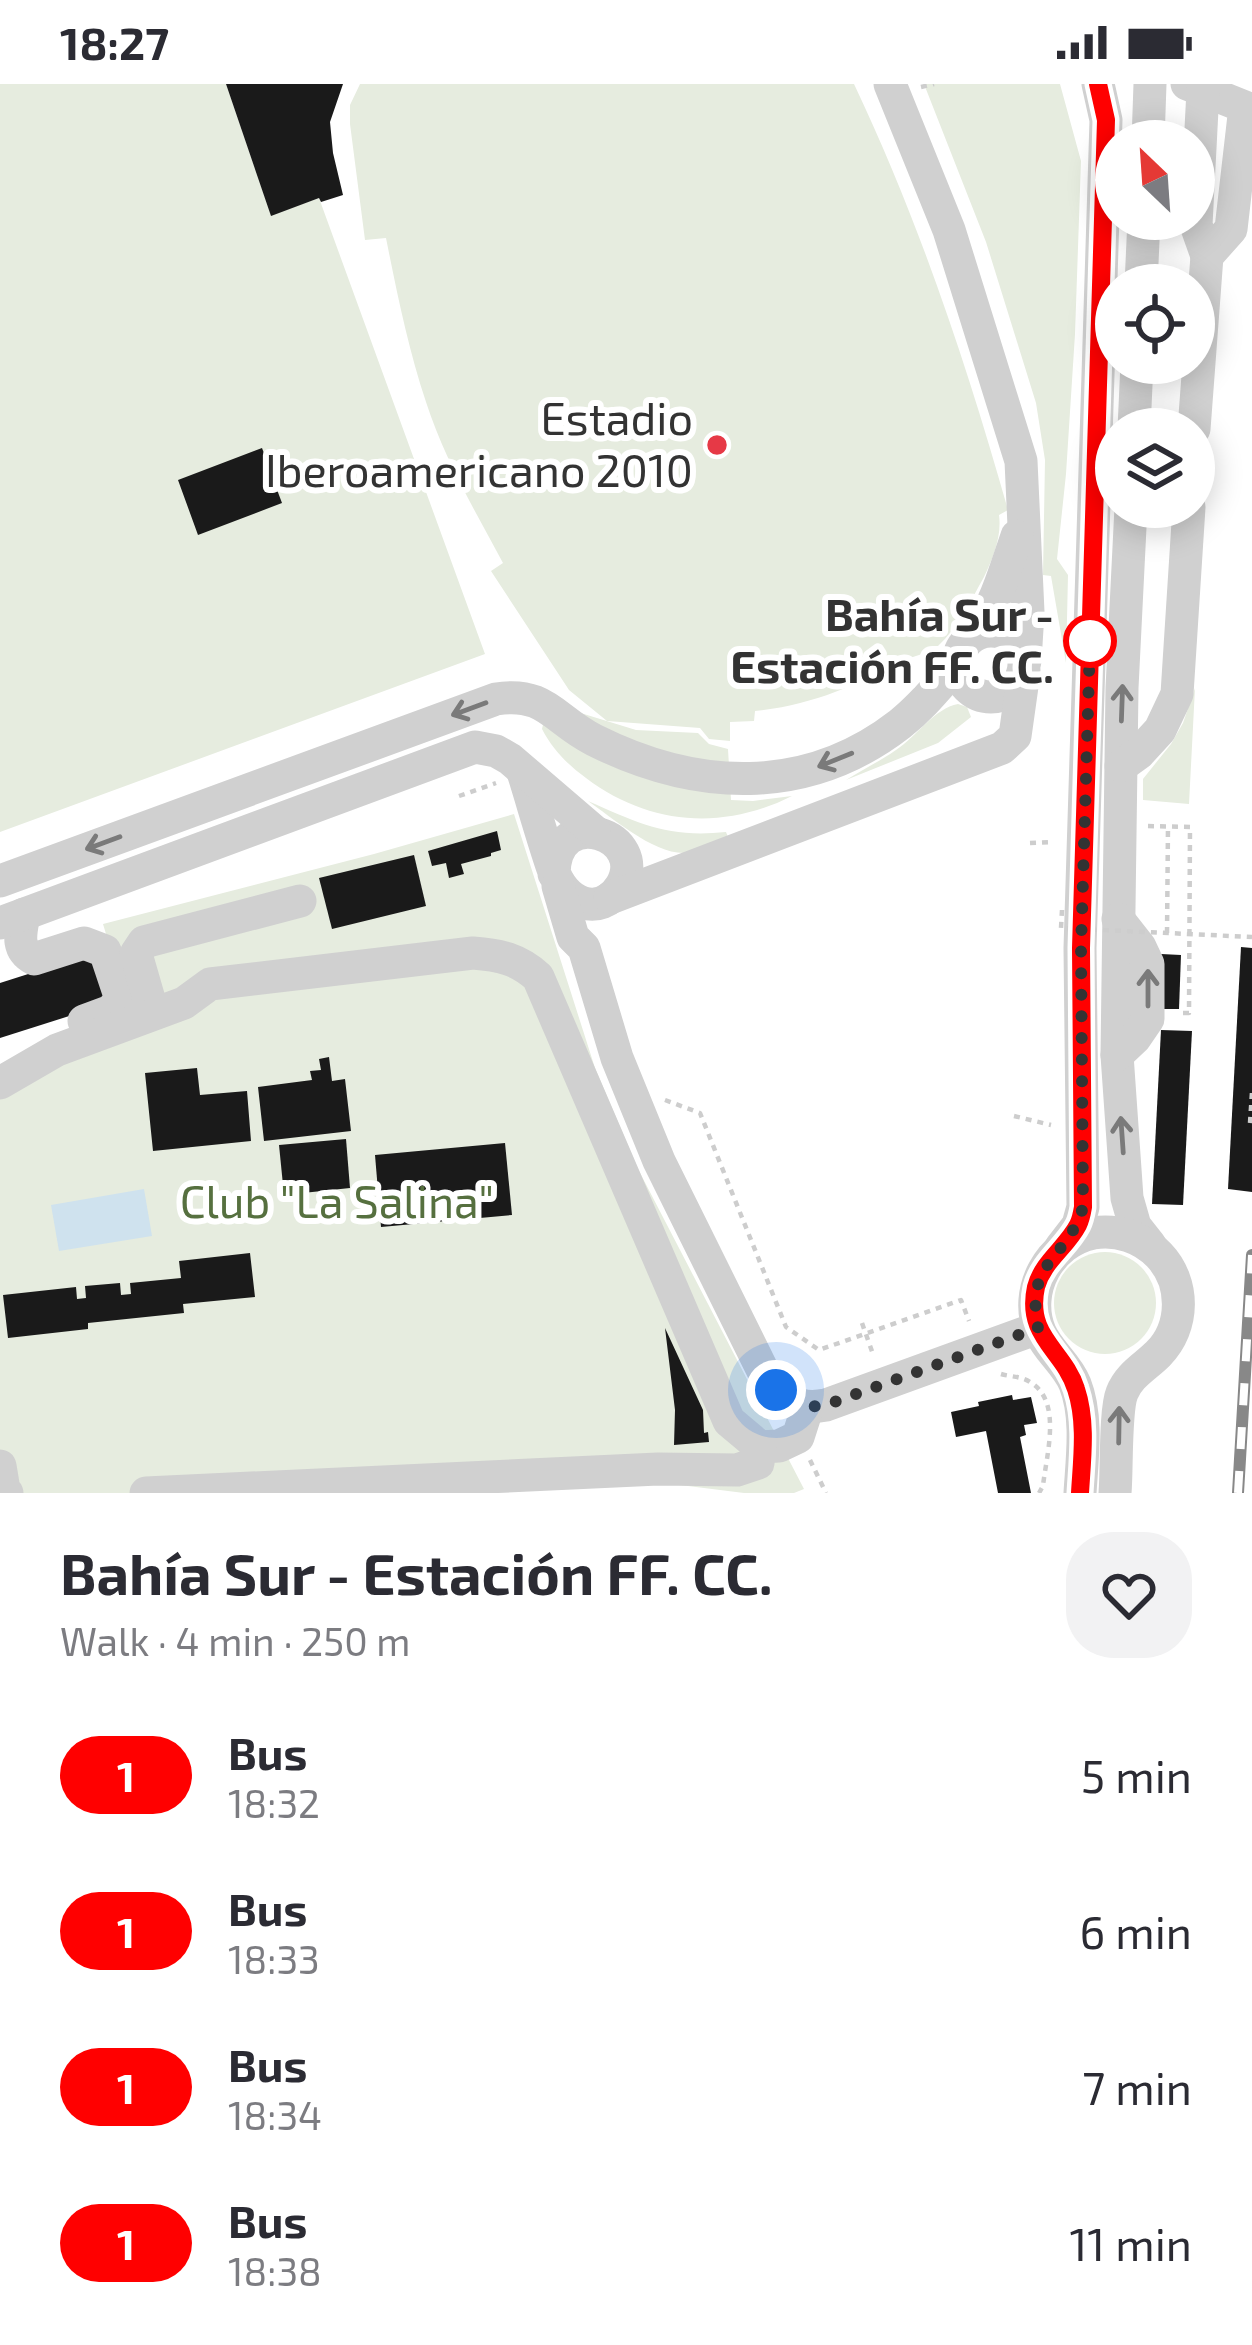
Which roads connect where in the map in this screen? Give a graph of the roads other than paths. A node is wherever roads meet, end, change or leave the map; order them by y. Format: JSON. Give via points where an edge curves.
{"nodes":[{"id":1,"x":1098,"y":84,"type":"edge"},
{"id":2,"x":1150,"y":84,"type":"edge"},
{"id":3,"x":906,"y":86,"type":"edge"},
{"id":4,"x":1195,"y":87,"type":"edge"},
{"id":5,"x":1149,"y":120,"type":"edge"},
{"id":6,"x":1196,"y":408,"type":"edge"},
{"id":7,"x":1022,"y":523,"type":"junction"},
{"id":8,"x":1130,"y":528,"type":"edge"},
{"id":9,"x":1188,"y":528,"type":"edge"},
{"id":10,"x":976,"y":634,"type":"junction"},
{"id":11,"x":958,"y":664,"type":"junction"},
{"id":12,"x":1024,"y":667,"type":"junction"},
{"id":13,"x":976,"y":694,"type":"junction"},
{"id":14,"x":978,"y":758,"type":"junction"},
{"id":15,"x":1121,"y":766,"type":"junction"},
{"id":16,"x":509,"y":777,"type":"junction"},
{"id":17,"x":605,"y":837,"type":"junction"},
{"id":18,"x":705,"y":861,"type":"junction"},
{"id":19,"x":556,"y":880,"type":"junction"},
{"id":20,"x":0,"y":881,"type":"edge"},
{"id":21,"x":604,"y":900,"type":"junction"},
{"id":22,"x":301,"y":901,"type":"dead end"},
{"id":23,"x":12,"y":919,"type":"edge"},
{"id":24,"x":584,"y":948,"type":"junction"},
{"id":25,"x":153,"y":1013,"type":"junction"},
{"id":26,"x":0,"y":1058,"type":"edge"},
{"id":27,"x":0,"y":1083,"type":"edge"},
{"id":28,"x":1150,"y":1246,"type":"junction"},
{"id":29,"x":1061,"y":1247,"type":"junction"},
{"id":30,"x":1038,"y":1328,"type":"junction"},
{"id":31,"x":1060,"y":1361,"type":"junction"},
{"id":32,"x":1144,"y":1366,"type":"junction"},
{"id":33,"x":807,"y":1408,"type":"junction"},
{"id":34,"x":760,"y":1447,"type":"junction"},
{"id":35,"x":0,"y":1466,"type":"edge"},
{"id":36,"x":8,"y":1493,"type":"edge"},
{"id":37,"x":146,"y":1493,"type":"edge"},
{"id":38,"x":1080,"y":1493,"type":"edge"},
{"id":39,"x":1115,"y":1493,"type":"edge"}],
"edges":[{"from":1,"to":29,"type":"street","via":[[1106,120],[1081,948],[1083,1207]]},
{"from":2,"to":5,"type":"street"},
{"from":3,"to":7,"type":"street","via":[[1021,461]]},
{"from":4,"to":6,"type":"street","via":[[1245,107],[1231,229],[1207,256]]},
{"from":7,"to":10,"type":"street"},
{"from":7,"to":12,"type":"street"},
{"from":15,"to":8,"type":"street","one_way":true},
{"from":9,"to":15,"type":"street","via":[[1177,694],[1160,730]]},
{"from":10,"to":11,"type":"street"},
{"from":10,"to":12,"type":"street","via":[[1008,635]]},
{"from":11,"to":13,"type":"street"},
{"from":11,"to":20,"type":"street","one_way":true,"via":[[932,696],[868,746],[783,776],[654,766],[514,696]]},
{"from":12,"to":13,"type":"street","via":[[1006,694]]},
{"from":12,"to":14,"type":"street","via":[[1015,736]]},
{"from":13,"to":14,"type":"street","via":[[990,729]]},
{"from":14,"to":18,"type":"street"},
{"from":28,"to":15,"type":"street","one_way":true,"via":[[1127,1198],[1117,1055]]},
{"from":16,"to":17,"type":"street"},
{"from":16,"to":19,"type":"street"},
{"from":16,"to":23,"type":"street","via":[[510,758],[475,747]]},
{"from":17,"to":18,"type":"street","via":[[648,858]]},
{"from":17,"to":19,"type":"street","via":[[568,838],[554,861]]},
{"from":17,"to":21,"type":"street","via":[[626,866]]},
{"from":18,"to":21,"type":"street"},
{"from":19,"to":21,"type":"street","via":[[576,901]]},
{"from":19,"to":24,"type":"street"},
{"from":21,"to":24,"type":"street"},
{"from":22,"to":25,"type":"street","via":[[144,942],[136,954]]},
{"from":23,"to":26,"type":"street","via":[[34,959],[84,943],[105,951],[121,1000]]},
{"from":24,"to":33,"type":"street","via":[[659,1161],[765,1375]]},
{"from":25,"to":27,"type":"street","via":[[57,1050]]},
{"from":25,"to":34,"type":"street","via":[[210,984],[473,953],[524,964],[554,1008],[729,1421]]},
{"from":28,"to":29,"type":"street","via":[[1113,1232]]},
{"from":28,"to":32,"type":"street","via":[[1166,1262],[1179,1307],[1174,1330]]},
{"from":29,"to":30,"type":"street","via":[[1037,1284]]},
{"from":30,"to":31,"type":"street"},
{"from":30,"to":33,"type":"street"},
{"from":31,"to":32,"type":"street","via":[[1100,1376]]},
{"from":31,"to":38,"type":"street","via":[[1080,1405]]},
{"from":39,"to":32,"type":"street","one_way":true,"via":[[1119,1398]]},
{"from":33,"to":34,"type":"street","via":[[798,1437]]},
{"from":34,"to":37,"type":"street","via":[[758,1463],[737,1470]]},
{"from":35,"to":36,"type":"street"}]}
